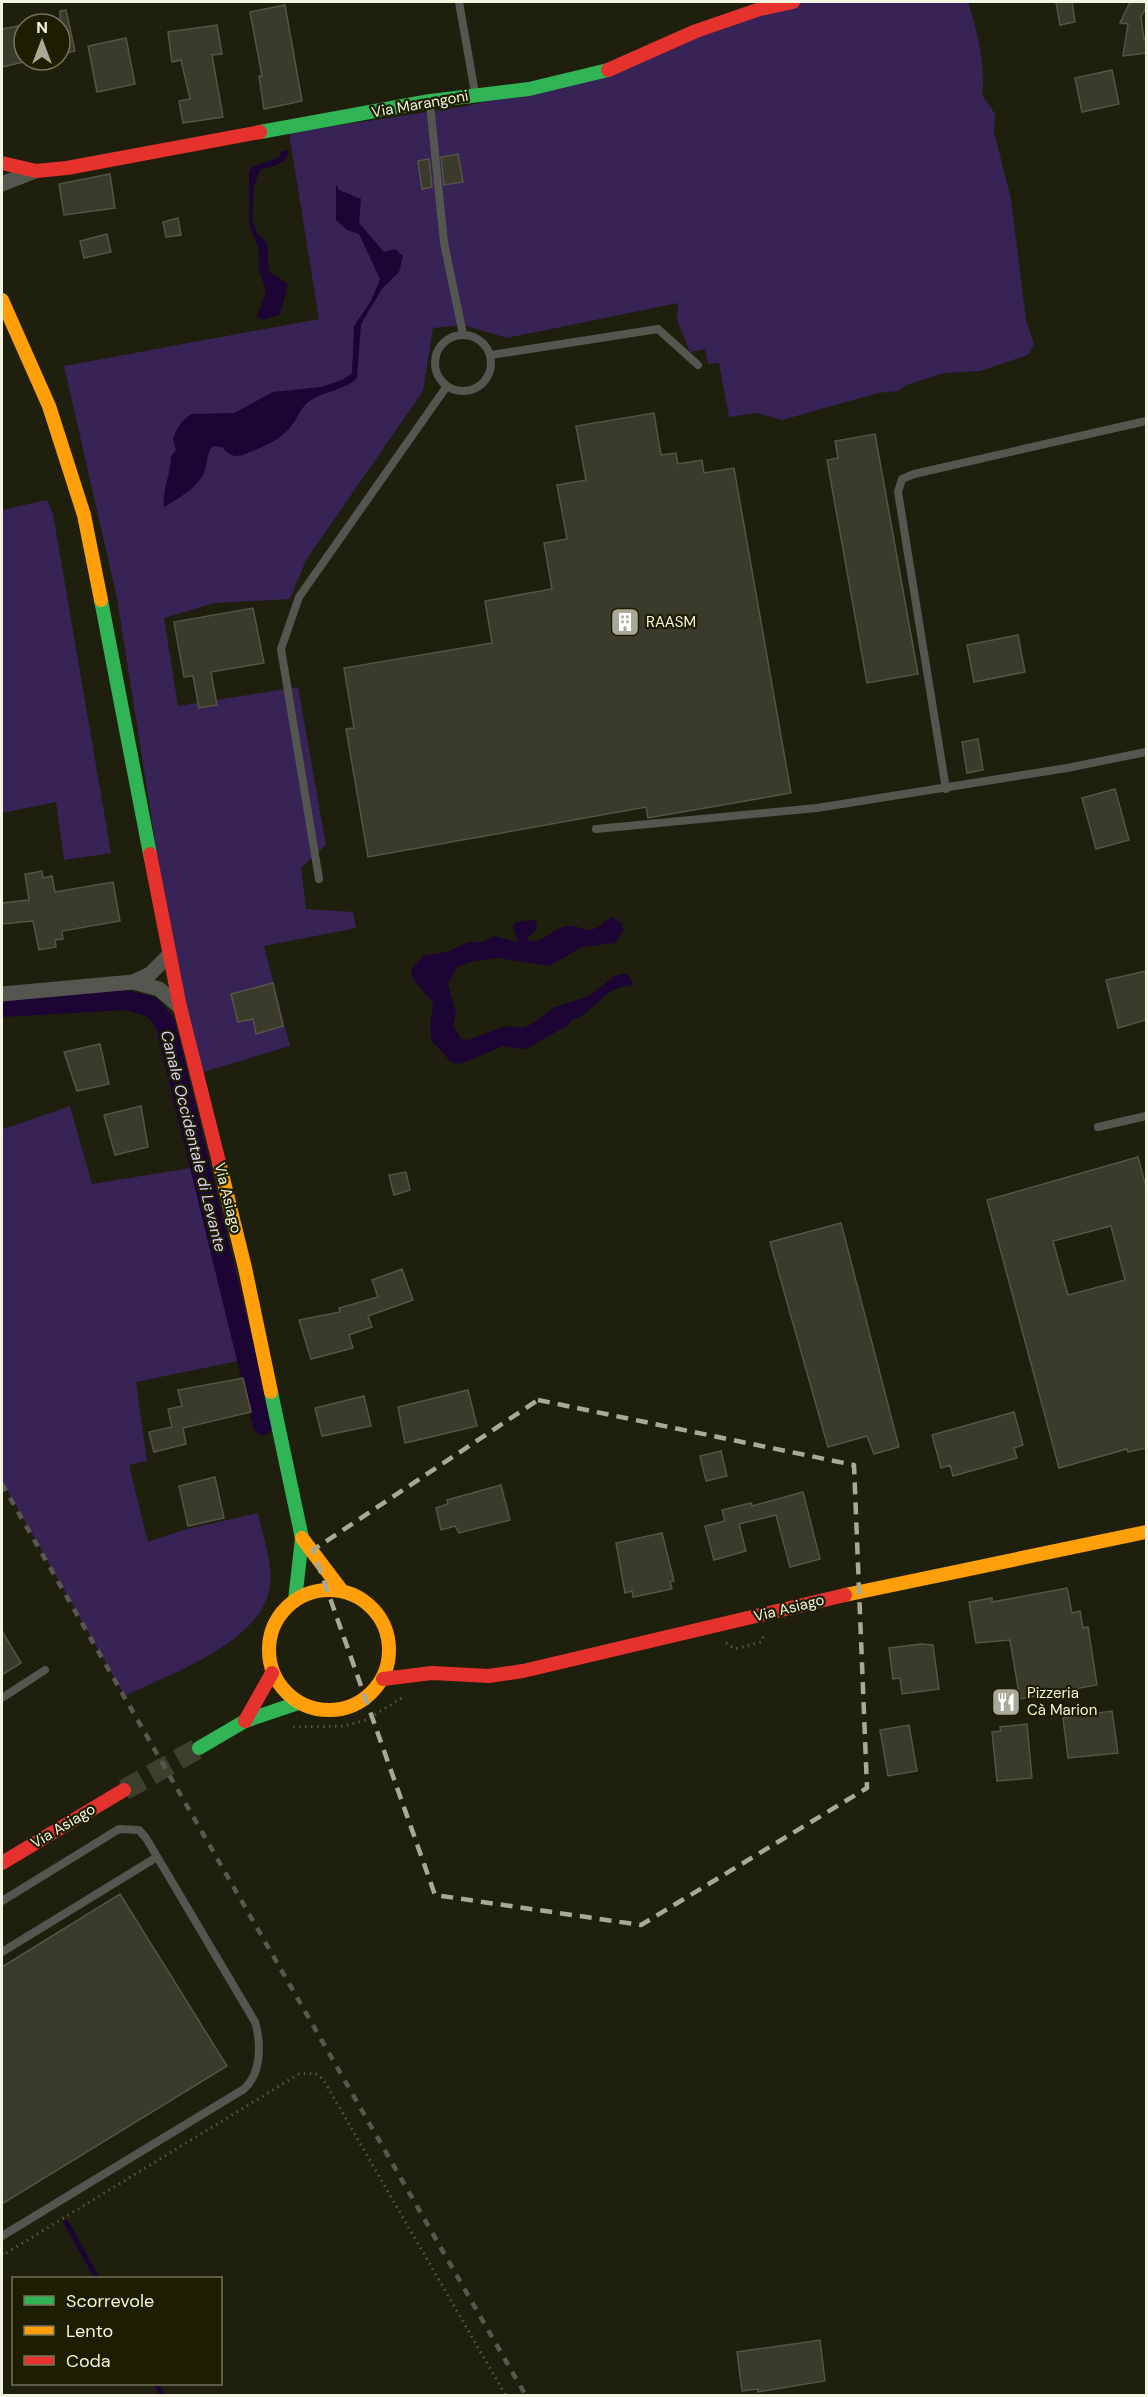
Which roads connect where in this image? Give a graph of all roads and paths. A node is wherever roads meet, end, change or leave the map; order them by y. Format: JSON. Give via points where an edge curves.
{"nodes":[{"id":1,"x":459,"y":2,"type":"edge"},
{"id":2,"x":793,"y":2,"type":"edge"},
{"id":3,"x":476,"y":94,"type":"junction"},
{"id":4,"x":430,"y":101,"type":"junction"},
{"id":5,"x":2,"y":163,"type":"edge"},
{"id":6,"x":36,"y":171,"type":"junction"},
{"id":7,"x":2,"y":184,"type":"edge"},
{"id":8,"x":2,"y":300,"type":"edge"},
{"id":9,"x":463,"y":334,"type":"junction"},
{"id":10,"x":491,"y":355,"type":"junction"},
{"id":11,"x":698,"y":365,"type":"dead end"},
{"id":12,"x":447,"y":386,"type":"junction"},
{"id":13,"x":1146,"y":421,"type":"edge"},
{"id":14,"x":1146,"y":753,"type":"edge"},
{"id":15,"x":946,"y":789,"type":"junction"},
{"id":16,"x":596,"y":830,"type":"dead end"},
{"id":17,"x":320,"y":879,"type":"dead end"},
{"id":18,"x":169,"y":954,"type":"junction"},
{"id":19,"x":133,"y":982,"type":"junction"},
{"id":20,"x":2,"y":994,"type":"edge"},
{"id":21,"x":180,"y":1007,"type":"junction"},
{"id":22,"x":1146,"y":1116,"type":"edge"},
{"id":23,"x":1098,"y":1127,"type":"dead end"},
{"id":24,"x":1146,"y":1532,"type":"edge"},
{"id":25,"x":302,"y":1538,"type":"junction"},
{"id":26,"x":342,"y":1591,"type":"junction"},
{"id":27,"x":295,"y":1600,"type":"junction"},
{"id":28,"x":390,"y":1649,"type":"junction"},
{"id":29,"x":45,"y":1670,"type":"dead end"},
{"id":30,"x":272,"y":1672,"type":"junction"},
{"id":31,"x":432,"y":1672,"type":"junction"},
{"id":32,"x":383,"y":1679,"type":"junction"},
{"id":33,"x":412,"y":1695,"type":"dead end"},
{"id":34,"x":2,"y":1698,"type":"edge"},
{"id":35,"x":298,"y":1703,"type":"junction"},
{"id":36,"x":245,"y":1721,"type":"junction"},
{"id":37,"x":285,"y":1727,"type":"dead end"},
{"id":38,"x":199,"y":1748,"type":"tunnel mouth"},
{"id":39,"x":124,"y":1790,"type":"tunnel mouth"},
{"id":40,"x":157,"y":1857,"type":"junction"},
{"id":41,"x":2,"y":1863,"type":"edge"},
{"id":42,"x":2,"y":1901,"type":"edge"},
{"id":43,"x":2,"y":1952,"type":"edge"},
{"id":44,"x":2,"y":2236,"type":"edge"},
{"id":45,"x":2,"y":2253,"type":"edge"},
{"id":46,"x":506,"y":2396,"type":"edge"}],
"edges":[{"from":1,"to":3,"type":"lane"},
{"from":2,"to":3,"type":"main road","name":"Via Marangoni","via":[[696,31],[622,66],[576,79]]},
{"from":3,"to":4,"type":"main road","name":"Via Marangoni"},
{"from":4,"to":6,"type":"main road","name":"Via Marangoni"},
{"from":4,"to":9,"type":"lane","via":[[444,243]]},
{"from":5,"to":6,"type":"main road","name":"Via Marangoni"},
{"from":6,"to":7,"type":"street","name":"Via Marangoni"},
{"from":8,"to":18,"type":"main road","name":"Via Asiago","via":[[49,406],[84,515]]},
{"from":9,"to":10,"type":"lane","via":[[480,339]]},
{"from":9,"to":12,"type":"lane","via":[[446,340],[436,354],[436,372]]},
{"from":10,"to":11,"type":"lane","via":[[658,329]]},
{"from":10,"to":12,"type":"lane","via":[[492,365],[484,383],[466,391]]},
{"from":12,"to":17,"type":"lane","via":[[299,597],[281,649]]},
{"from":13,"to":15,"type":"lane","via":[[914,474],[902,480],[898,492]]},
{"from":14,"to":15,"type":"lane"},
{"from":15,"to":16,"type":"lane","via":[[817,808]]},
{"from":18,"to":19,"type":"street","via":[[150,974]]},
{"from":18,"to":21,"type":"main road","name":"Via Asiago"},
{"from":19,"to":20,"type":"street"},
{"from":19,"to":21,"type":"street","via":[[159,989]]},
{"from":21,"to":25,"type":"main road","name":"Via Asiago","via":[[245,1268]]},
{"from":22,"to":23,"type":"lane"},
{"from":24,"to":31,"type":"main road","name":"Via Asiago","via":[[800,1604],[523,1671],[489,1676]]},
{"from":25,"to":26,"type":"main road","name":"Via Asiago"},
{"from":25,"to":27,"type":"main road","name":"Via Asiago"},
{"from":26,"to":27,"type":"main road","via":[[310,1593]]},
{"from":26,"to":28,"type":"main road","name":"Via Asiago","via":[[361,1599],[376,1612],[386,1629]]},
{"from":27,"to":30,"type":"main road","via":[[280,1614],[271,1632],[268,1653]]},
{"from":28,"to":31,"type":"main road","name":"Via Asiago"},
{"from":28,"to":32,"type":"main road"},
{"from":29,"to":34,"type":"lane"},
{"from":30,"to":35,"type":"main road","via":[[278,1684]]},
{"from":30,"to":36,"type":"main road"},
{"from":31,"to":32,"type":"main road","name":"Via Asiago"},
{"from":32,"to":35,"type":"main road","via":[[371,1695],[355,1706],[336,1711],[316,1710]]},
{"from":33,"to":37,"type":"path","via":[[366,1720],[344,1726]]},
{"from":35,"to":36,"type":"main road"},
{"from":36,"to":38,"type":"main road"},
{"from":39,"to":41,"type":"main road","name":"Via Asiago"},
{"from":40,"to":42,"type":"lane","via":[[140,1830],[119,1829]]},
{"from":40,"to":43,"type":"lane"},
{"from":40,"to":44,"type":"lane","via":[[255,2022],[259,2050],[253,2077],[244,2089]]},
{"from":45,"to":46,"type":"path","via":[[299,2074],[315,2073],[323,2079]]}]}
